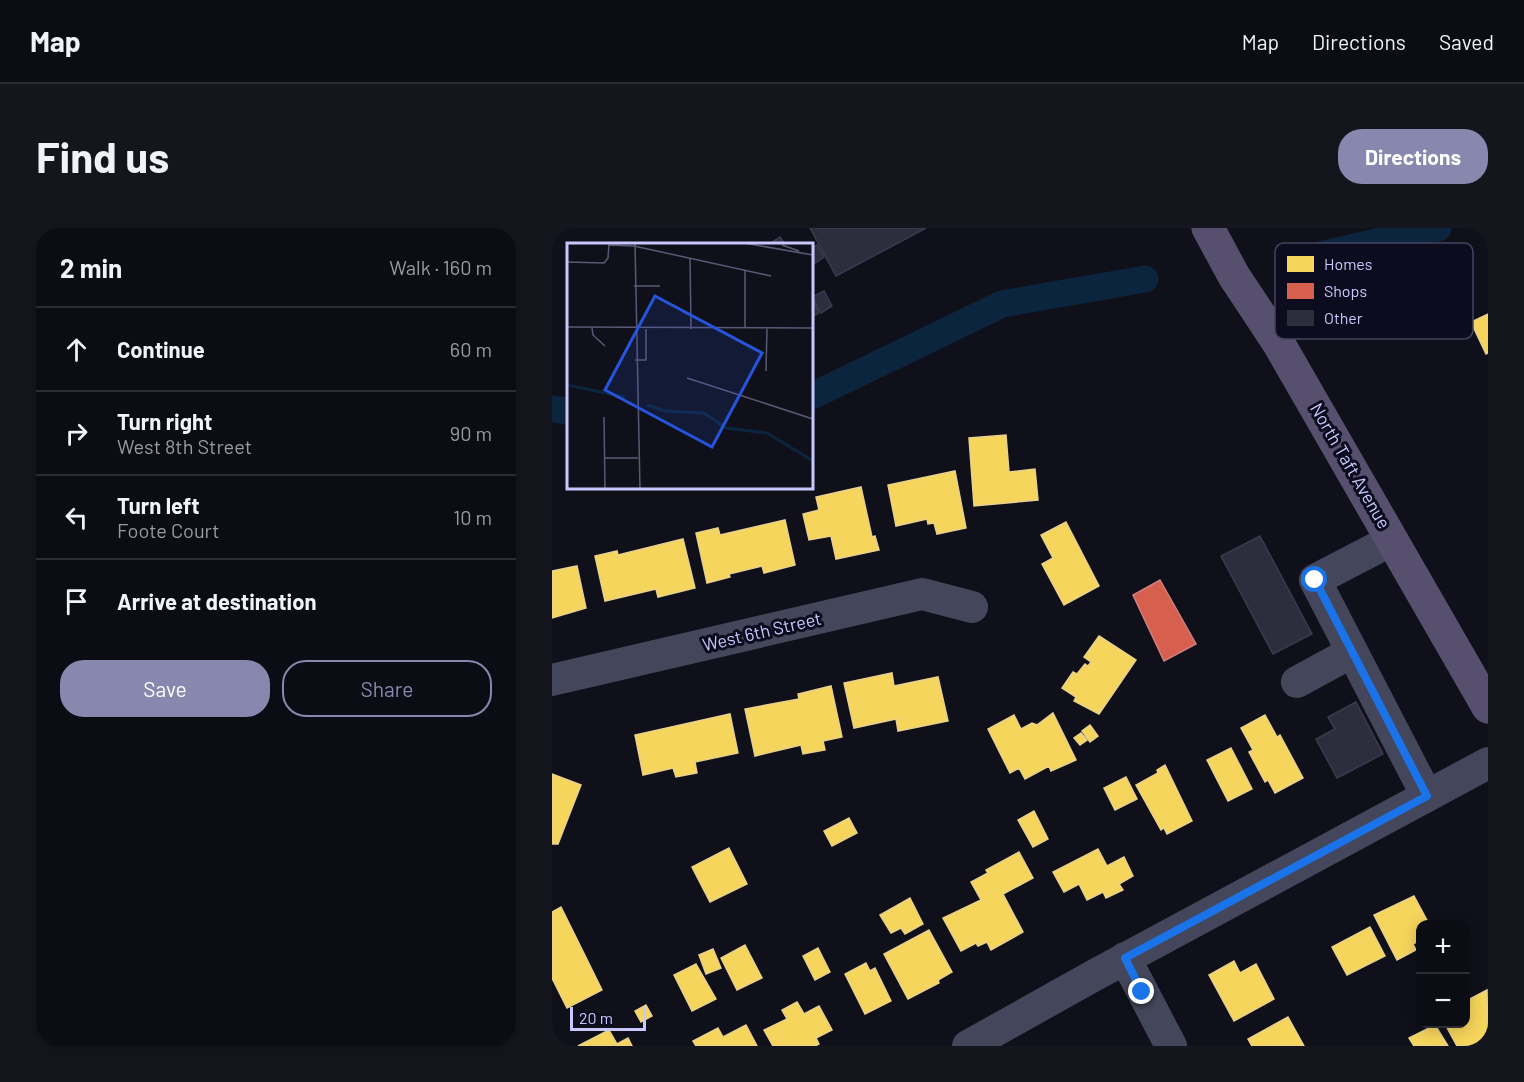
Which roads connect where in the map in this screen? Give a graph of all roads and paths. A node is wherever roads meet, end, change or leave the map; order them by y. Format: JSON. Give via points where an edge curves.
{"nodes":[{"id":1,"x":1208,"y":228,"type":"edge"},
{"id":2,"x":1275,"y":338,"type":"edge"},
{"id":3,"x":1276,"y":339,"type":"edge"},
{"id":4,"x":1392,"y":540,"type":"junction"},
{"id":5,"x":972,"y":607,"type":"dead end"},
{"id":6,"x":1352,"y":652,"type":"junction"},
{"id":7,"x":552,"y":680,"type":"edge"},
{"id":8,"x":1297,"y":682,"type":"dead end"},
{"id":9,"x":1488,"y":707,"type":"edge"},
{"id":10,"x":1488,"y":764,"type":"edge"},
{"id":11,"x":1427,"y":796,"type":"junction"},
{"id":12,"x":1125,"y":958,"type":"junction"},
{"id":13,"x":968,"y":1046,"type":"edge"},
{"id":14,"x":1171,"y":1046,"type":"edge"}],
"edges":[{"from":1,"to":2,"type":"main road","name":"North Taft Avenue"},
{"from":3,"to":4,"type":"main road","name":"North Taft Avenue"},
{"from":4,"to":6,"type":"street","via":[[1315,580]]},
{"from":4,"to":9,"type":"main road","name":"North Taft Avenue"},
{"from":5,"to":7,"type":"street","name":"West 6th Street","via":[[922,594]]},
{"from":6,"to":8,"type":"street"},
{"from":6,"to":11,"type":"street"},
{"from":10,"to":11,"type":"street"},
{"from":11,"to":12,"type":"street"},
{"from":12,"to":13,"type":"street"},
{"from":12,"to":14,"type":"street"}]}
